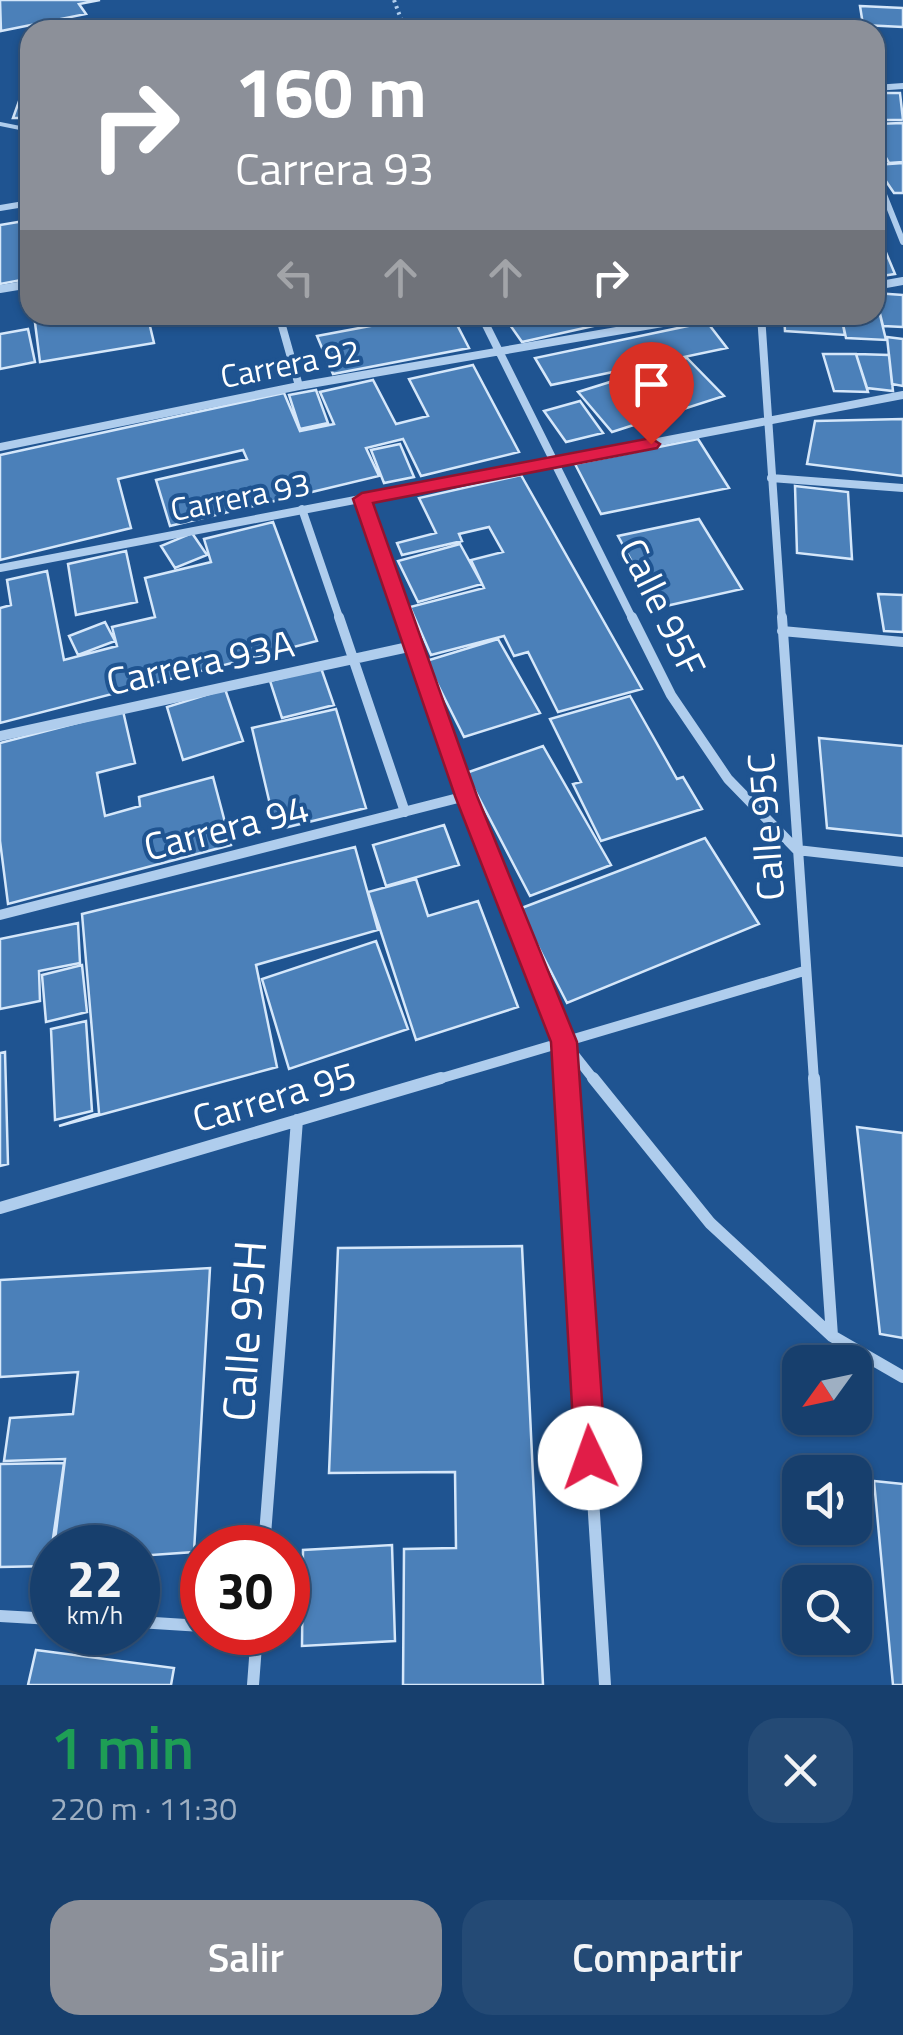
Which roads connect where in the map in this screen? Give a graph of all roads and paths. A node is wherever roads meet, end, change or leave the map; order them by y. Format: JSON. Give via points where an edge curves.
{"nodes":[{"id":1,"x":885,"y":197,"type":"edge"},
{"id":2,"x":903,"y":242,"type":"edge"},
{"id":3,"x":281,"y":325,"type":"edge"},
{"id":4,"x":486,"y":325,"type":"edge"},
{"id":5,"x":633,"y":325,"type":"edge"},
{"id":6,"x":762,"y":325,"type":"edge"},
{"id":7,"x":500,"y":352,"type":"junction"},
{"id":8,"x":299,"y":386,"type":"junction"},
{"id":9,"x":903,"y":395,"type":"edge"},
{"id":10,"x":768,"y":421,"type":"junction"},
{"id":11,"x":0,"y":447,"type":"edge"},
{"id":12,"x":558,"y":461,"type":"junction"},
{"id":13,"x":772,"y":478,"type":"junction"},
{"id":14,"x":903,"y":488,"type":"edge"},
{"id":15,"x":362,"y":499,"type":"junction"},
{"id":16,"x":302,"y":509,"type":"junction"},
{"id":17,"x":0,"y":568,"type":"edge"},
{"id":18,"x":782,"y":631,"type":"junction"},
{"id":19,"x":903,"y":642,"type":"edge"},
{"id":20,"x":414,"y":646,"type":"junction"},
{"id":21,"x":353,"y":659,"type":"junction"},
{"id":22,"x":0,"y":736,"type":"edge"},
{"id":23,"x":466,"y":796,"type":"junction"},
{"id":24,"x":405,"y":812,"type":"junction"},
{"id":25,"x":797,"y":850,"type":"junction"},
{"id":26,"x":903,"y":862,"type":"edge"},
{"id":27,"x":0,"y":915,"type":"edge"},
{"id":28,"x":804,"y":971,"type":"junction"},
{"id":29,"x":564,"y":1042,"type":"junction"},
{"id":30,"x":298,"y":1120,"type":"junction"},
{"id":31,"x":0,"y":1208,"type":"edge"},
{"id":32,"x":832,"y":1336,"type":"junction"},
{"id":33,"x":903,"y":1377,"type":"edge"},
{"id":34,"x":266,"y":1525,"type":"edge"},
{"id":35,"x":0,"y":1616,"type":"edge"},
{"id":36,"x":30,"y":1617,"type":"edge"},
{"id":37,"x":255,"y":1655,"type":"edge"},
{"id":38,"x":253,"y":1685,"type":"edge"},
{"id":39,"x":605,"y":1685,"type":"edge"}],
"edges":[{"from":1,"to":2,"type":"street"},
{"from":3,"to":8,"type":"street"},
{"from":4,"to":7,"type":"street","name":"Calle 95F"},
{"from":5,"to":7,"type":"street","name":"Carrera 92"},
{"from":6,"to":10,"type":"street","name":"Calle 95C"},
{"from":7,"to":8,"type":"street","name":"Carrera 92"},
{"from":7,"to":12,"type":"street","name":"Calle 95F"},
{"from":8,"to":11,"type":"street","name":"Carrera 92"},
{"from":9,"to":10,"type":"street","name":"Carrera 93"},
{"from":10,"to":12,"type":"street","name":"Carrera 93"},
{"from":10,"to":13,"type":"street","name":"Calle 95C"},
{"from":12,"to":15,"type":"street","name":"Carrera 93"},
{"from":12,"to":25,"type":"street","name":"Calle 95F","via":[[671,695],[728,779]]},
{"from":13,"to":14,"type":"street"},
{"from":13,"to":18,"type":"street","name":"Calle 95C"},
{"from":15,"to":16,"type":"street","name":"Carrera 93"},
{"from":15,"to":20,"type":"street"},
{"from":16,"to":17,"type":"street","name":"Carrera 93"},
{"from":16,"to":21,"type":"street"},
{"from":18,"to":19,"type":"street"},
{"from":18,"to":25,"type":"street","name":"Calle 95C"},
{"from":20,"to":21,"type":"street","name":"Carrera 93A"},
{"from":20,"to":23,"type":"street"},
{"from":21,"to":22,"type":"street","name":"Carrera 93A"},
{"from":21,"to":24,"type":"street"},
{"from":23,"to":24,"type":"street","name":"Carrera 94"},
{"from":23,"to":29,"type":"street"},
{"from":24,"to":27,"type":"street","name":"Carrera 94"},
{"from":25,"to":26,"type":"street"},
{"from":25,"to":28,"type":"street","name":"Calle 95C"},
{"from":28,"to":29,"type":"street","name":"Carrera 95"},
{"from":28,"to":32,"type":"street","name":"Calle 95C"},
{"from":29,"to":30,"type":"street","name":"Carrera 95"},
{"from":29,"to":32,"type":"street","via":[[710,1222]]},
{"from":29,"to":39,"type":"street"},
{"from":30,"to":31,"type":"street","name":"Carrera 95"},
{"from":30,"to":34,"type":"street","name":"Calle 95H"},
{"from":32,"to":33,"type":"street"},
{"from":35,"to":36,"type":"street"},
{"from":37,"to":38,"type":"street"}]}
